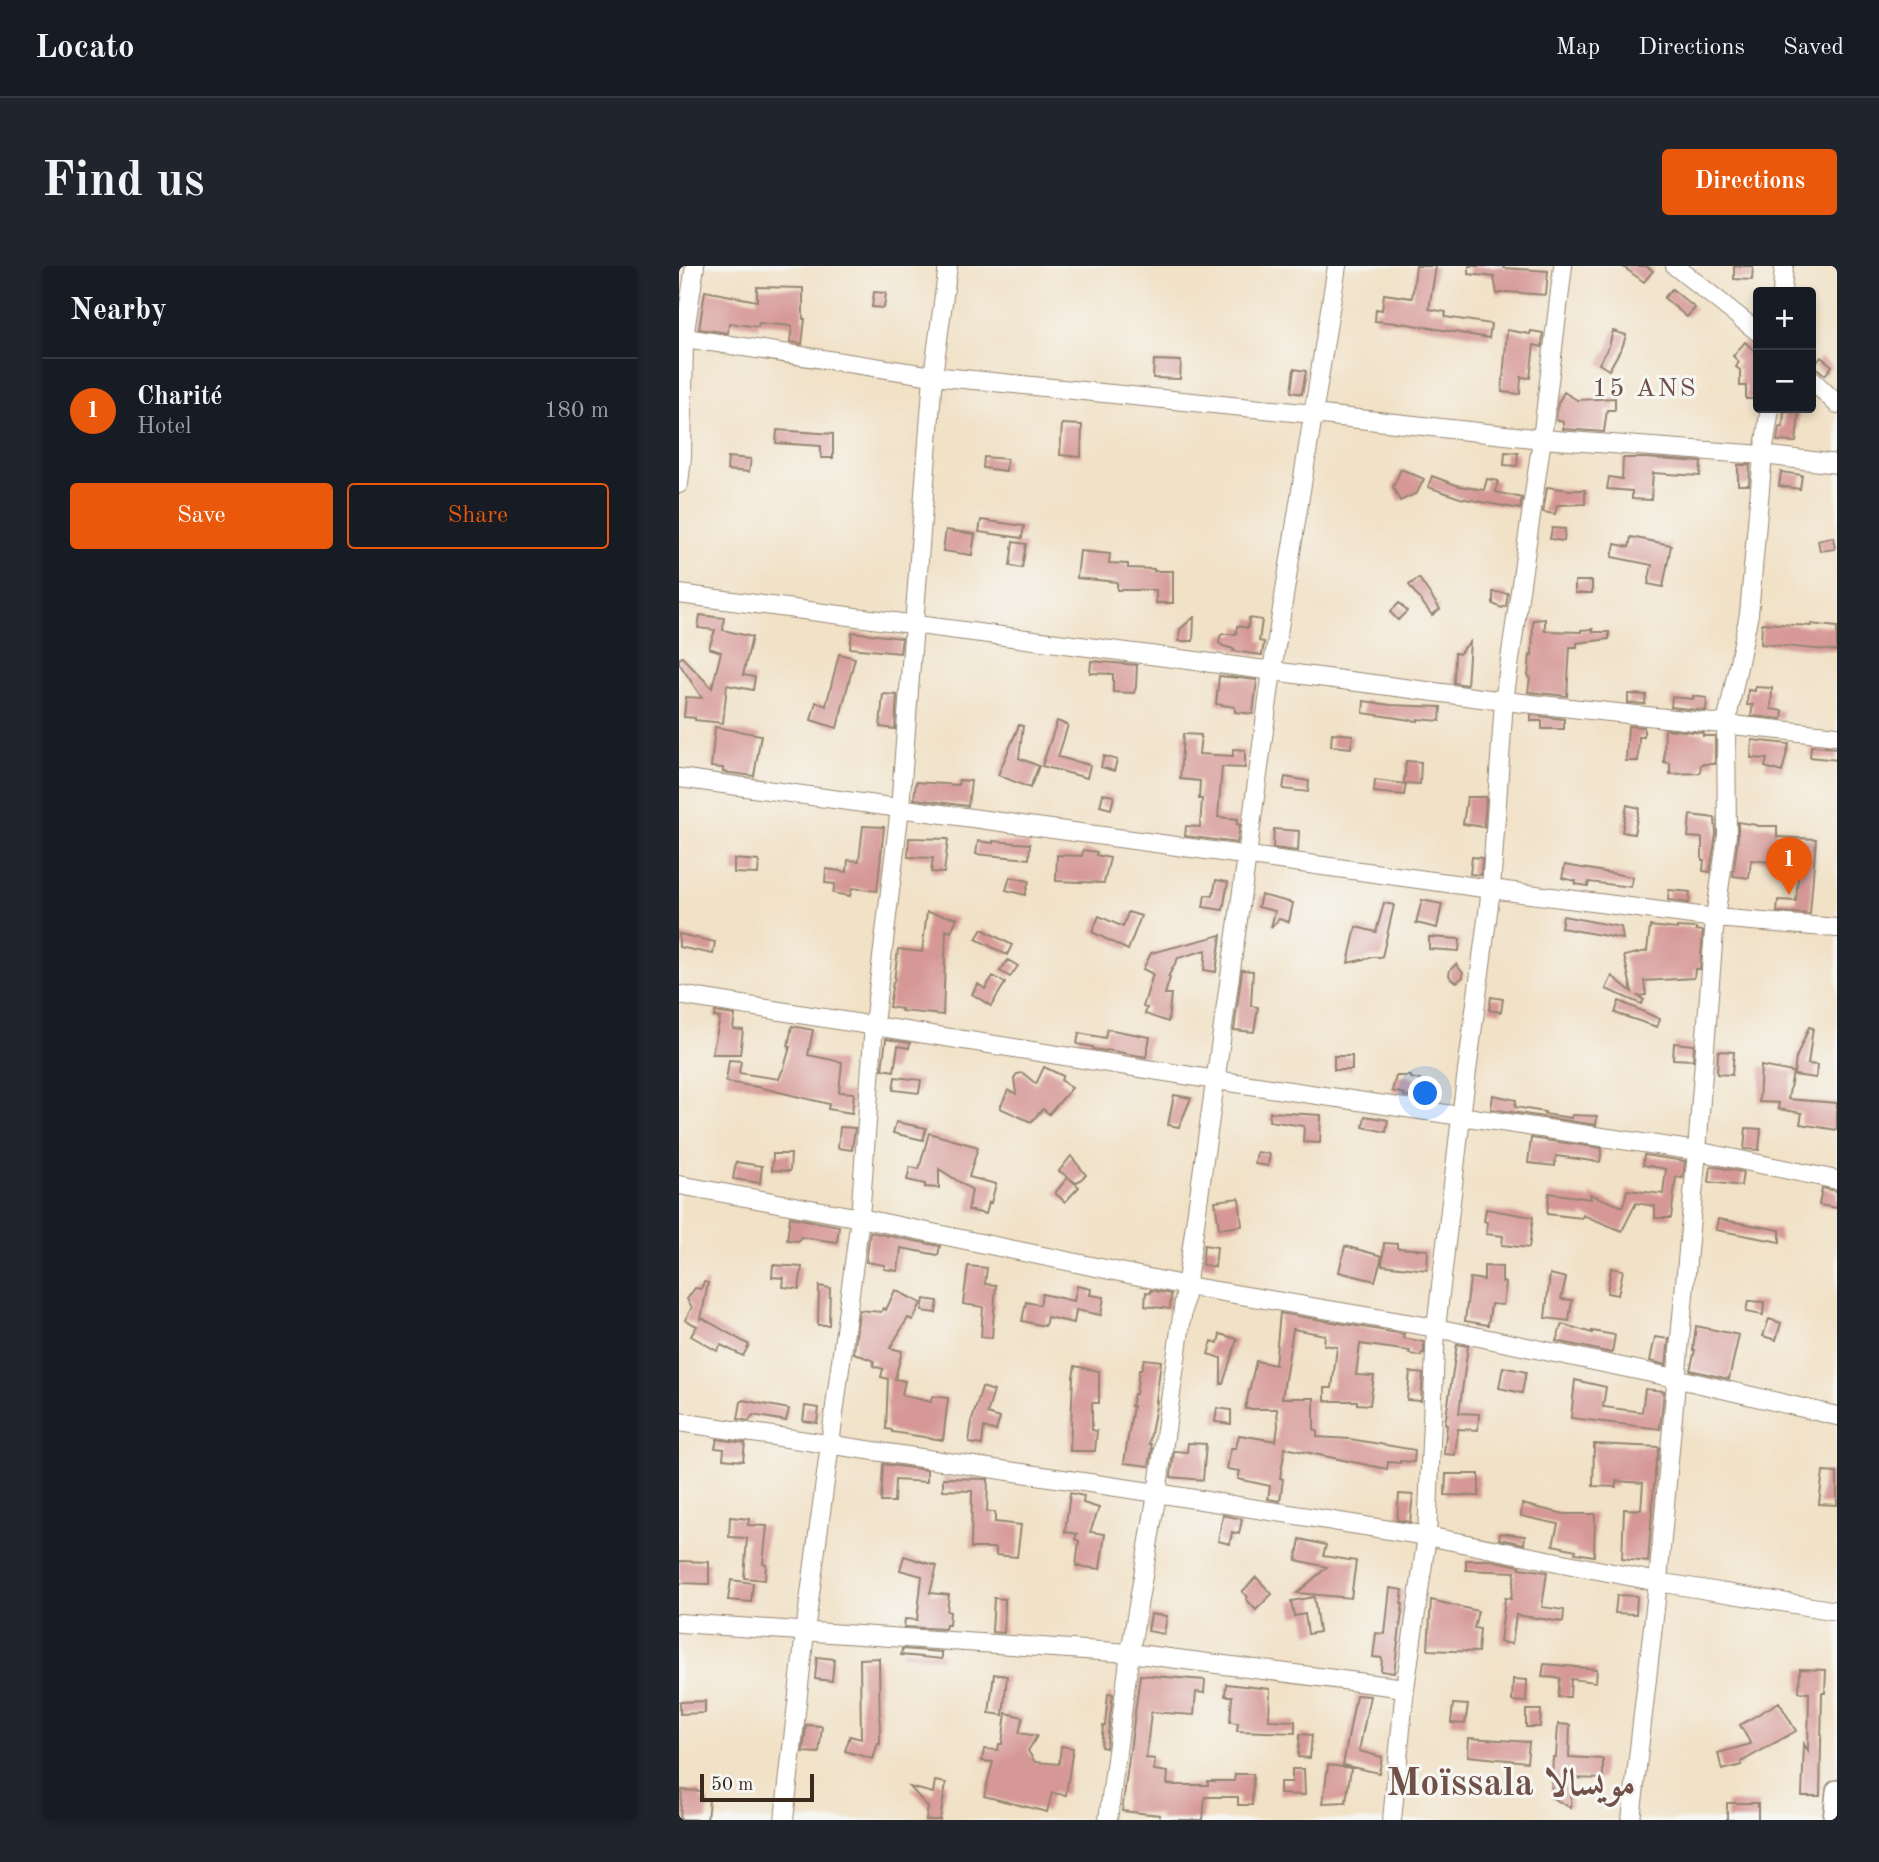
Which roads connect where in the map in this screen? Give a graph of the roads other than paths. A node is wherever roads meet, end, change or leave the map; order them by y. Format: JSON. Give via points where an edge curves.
{"nodes":[{"id":1,"x":695,"y":266,"type":"edge"},
{"id":2,"x":948,"y":266,"type":"edge"},
{"id":3,"x":1337,"y":266,"type":"edge"},
{"id":4,"x":1563,"y":266,"type":"edge"},
{"id":5,"x":1675,"y":266,"type":"edge"},
{"id":6,"x":1784,"y":266,"type":"edge"},
{"id":7,"x":1782,"y":287,"type":"edge"},
{"id":8,"x":1753,"y":328,"type":"edge"},
{"id":9,"x":681,"y":337,"type":"edge"},
{"id":10,"x":933,"y":376,"type":"junction"},
{"id":11,"x":1816,"y":384,"type":"edge"},
{"id":12,"x":1837,"y":404,"type":"edge"},
{"id":13,"x":1769,"y":413,"type":"edge"},
{"id":14,"x":1313,"y":414,"type":"junction"},
{"id":15,"x":1542,"y":439,"type":"junction"},
{"id":16,"x":1763,"y":455,"type":"junction"},
{"id":17,"x":1837,"y":464,"type":"edge"},
{"id":18,"x":679,"y":484,"type":"edge"},
{"id":19,"x":679,"y":594,"type":"edge"},
{"id":20,"x":914,"y":624,"type":"junction"},
{"id":21,"x":1272,"y":671,"type":"junction"},
{"id":22,"x":1504,"y":701,"type":"junction"},
{"id":23,"x":1726,"y":724,"type":"junction"},
{"id":24,"x":1837,"y":736,"type":"edge"},
{"id":25,"x":679,"y":778,"type":"edge"},
{"id":26,"x":901,"y":808,"type":"junction"},
{"id":27,"x":1247,"y":856,"type":"junction"},
{"id":28,"x":1491,"y":889,"type":"junction"},
{"id":29,"x":1715,"y":918,"type":"junction"},
{"id":30,"x":1837,"y":928,"type":"edge"},
{"id":31,"x":679,"y":995,"type":"edge"},
{"id":32,"x":874,"y":1024,"type":"junction"},
{"id":33,"x":1216,"y":1080,"type":"junction"},
{"id":34,"x":1461,"y":1117,"type":"junction"},
{"id":35,"x":1697,"y":1151,"type":"junction"},
{"id":36,"x":1837,"y":1180,"type":"edge"},
{"id":37,"x":679,"y":1185,"type":"edge"},
{"id":38,"x":860,"y":1218,"type":"junction"},
{"id":39,"x":1187,"y":1286,"type":"junction"},
{"id":40,"x":1436,"y":1328,"type":"junction"},
{"id":41,"x":1675,"y":1378,"type":"junction"},
{"id":42,"x":1837,"y":1416,"type":"edge"},
{"id":43,"x":679,"y":1422,"type":"edge"},
{"id":44,"x":829,"y":1444,"type":"junction"},
{"id":45,"x":1157,"y":1493,"type":"junction"},
{"id":46,"x":1427,"y":1536,"type":"junction"},
{"id":47,"x":1658,"y":1582,"type":"junction"},
{"id":48,"x":1837,"y":1611,"type":"edge"},
{"id":49,"x":679,"y":1623,"type":"edge"},
{"id":50,"x":805,"y":1632,"type":"junction"},
{"id":51,"x":1130,"y":1653,"type":"junction"},
{"id":52,"x":1405,"y":1688,"type":"junction"},
{"id":53,"x":1837,"y":1791,"type":"edge"},
{"id":54,"x":784,"y":1820,"type":"edge"},
{"id":55,"x":1108,"y":1820,"type":"edge"},
{"id":56,"x":1392,"y":1820,"type":"edge"},
{"id":57,"x":1631,"y":1820,"type":"edge"},
{"id":58,"x":1833,"y":1820,"type":"edge"}],
"edges":[{"from":1,"to":9,"type":"street"},
{"from":2,"to":10,"type":"street"},
{"from":3,"to":14,"type":"street"},
{"from":4,"to":15,"type":"street"},
{"from":5,"to":8,"type":"street"},
{"from":6,"to":7,"type":"street"},
{"from":9,"to":10,"type":"street"},
{"from":9,"to":18,"type":"street"},
{"from":10,"to":14,"type":"street"},
{"from":10,"to":20,"type":"street"},
{"from":11,"to":12,"type":"street"},
{"from":13,"to":16,"type":"street"},
{"from":14,"to":15,"type":"street"},
{"from":14,"to":21,"type":"street"},
{"from":15,"to":16,"type":"street"},
{"from":15,"to":22,"type":"street"},
{"from":16,"to":17,"type":"street"},
{"from":16,"to":23,"type":"street","via":[[1749,614]]},
{"from":19,"to":20,"type":"street"},
{"from":20,"to":21,"type":"street"},
{"from":20,"to":26,"type":"street"},
{"from":21,"to":22,"type":"street"},
{"from":21,"to":27,"type":"street"},
{"from":22,"to":23,"type":"street"},
{"from":22,"to":28,"type":"street"},
{"from":23,"to":24,"type":"street"},
{"from":23,"to":29,"type":"street","via":[[1727,835]]},
{"from":25,"to":26,"type":"street"},
{"from":26,"to":27,"type":"street"},
{"from":26,"to":32,"type":"street"},
{"from":27,"to":28,"type":"street"},
{"from":27,"to":33,"type":"street"},
{"from":28,"to":29,"type":"street"},
{"from":28,"to":34,"type":"street"},
{"from":29,"to":30,"type":"street"},
{"from":29,"to":35,"type":"street"},
{"from":31,"to":32,"type":"street"},
{"from":32,"to":33,"type":"street"},
{"from":32,"to":38,"type":"street"},
{"from":33,"to":34,"type":"street"},
{"from":33,"to":39,"type":"street"},
{"from":34,"to":35,"type":"street"},
{"from":34,"to":40,"type":"street"},
{"from":35,"to":36,"type":"street"},
{"from":35,"to":41,"type":"street"},
{"from":37,"to":38,"type":"street"},
{"from":38,"to":39,"type":"street"},
{"from":38,"to":44,"type":"street"},
{"from":39,"to":40,"type":"street"},
{"from":39,"to":45,"type":"street"},
{"from":40,"to":41,"type":"street"},
{"from":40,"to":46,"type":"street"},
{"from":41,"to":42,"type":"street"},
{"from":41,"to":47,"type":"street"},
{"from":43,"to":44,"type":"street"},
{"from":44,"to":45,"type":"street"},
{"from":44,"to":50,"type":"street"},
{"from":45,"to":46,"type":"street"},
{"from":45,"to":51,"type":"street"},
{"from":46,"to":47,"type":"street"},
{"from":46,"to":52,"type":"street"},
{"from":47,"to":48,"type":"street"},
{"from":47,"to":57,"type":"street"},
{"from":49,"to":50,"type":"street"},
{"from":50,"to":51,"type":"street"},
{"from":50,"to":54,"type":"street"},
{"from":51,"to":52,"type":"street"},
{"from":51,"to":55,"type":"street"},
{"from":52,"to":56,"type":"street"},
{"from":53,"to":58,"type":"main road"}]}
